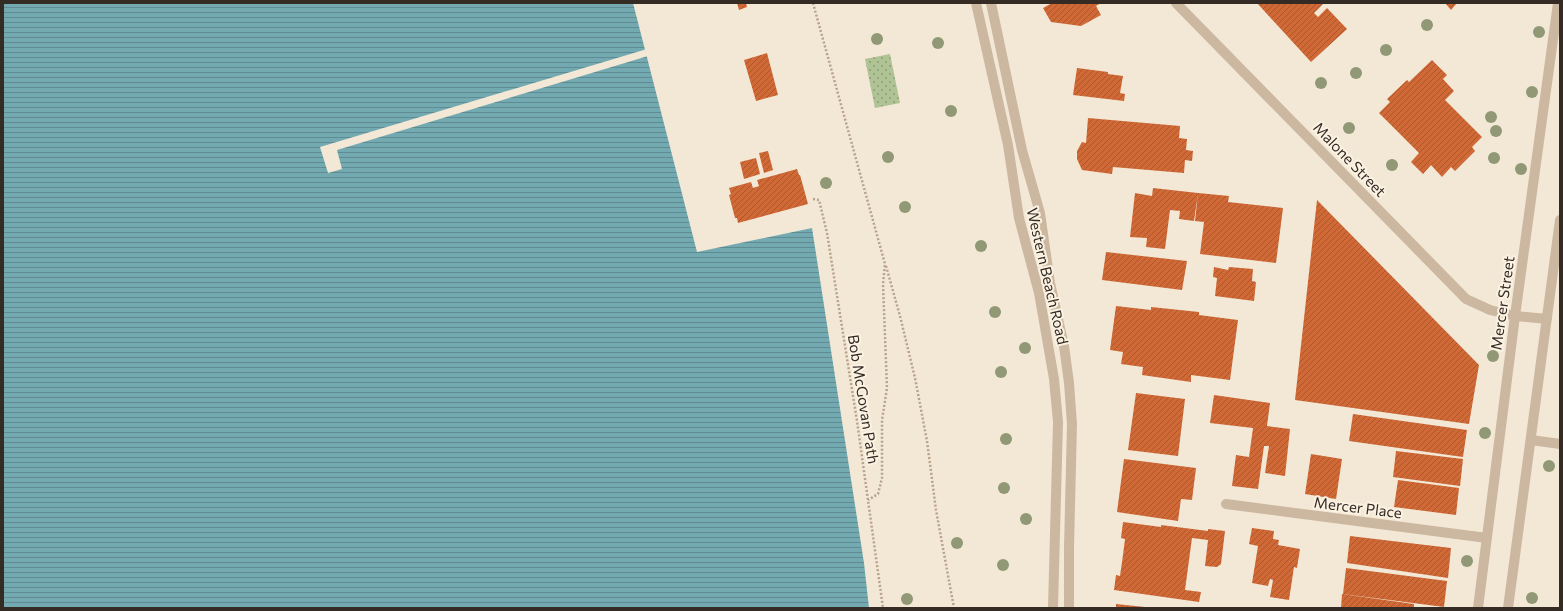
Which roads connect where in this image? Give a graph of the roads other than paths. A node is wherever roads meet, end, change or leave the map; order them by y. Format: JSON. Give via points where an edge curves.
{"nodes":[{"id":1,"x":976,"y":3,"type":"edge"},
{"id":2,"x":991,"y":3,"type":"edge"},
{"id":3,"x":1176,"y":3,"type":"edge"},
{"id":4,"x":1558,"y":3,"type":"edge"},
{"id":5,"x":1560,"y":225,"type":"edge"},
{"id":6,"x":1515,"y":316,"type":"junction"},
{"id":7,"x":1547,"y":319,"type":"junction"},
{"id":8,"x":1531,"y":440,"type":"junction"},
{"id":9,"x":1560,"y":444,"type":"edge"},
{"id":10,"x":1226,"y":504,"type":"dead end"},
{"id":11,"x":1486,"y":538,"type":"junction"},
{"id":12,"x":1053,"y":608,"type":"edge"},
{"id":13,"x":1069,"y":608,"type":"edge"},
{"id":14,"x":1478,"y":608,"type":"edge"},
{"id":15,"x":1508,"y":608,"type":"edge"}],
"edges":[{"from":1,"to":12,"type":"street","name":"Western Beach Road","via":[[1008,144],[1019,218],[1039,293],[1054,379],[1058,422]]},
{"from":2,"to":13,"type":"street","name":"Western Beach Road","via":[[1024,157],[1040,213],[1069,383],[1072,424]]},
{"from":3,"to":6,"type":"street","name":"Malone Street","via":[[1466,298],[1490,310]]},
{"from":4,"to":6,"type":"street","name":"Mercer Street"},
{"from":5,"to":7,"type":"street"},
{"from":6,"to":7,"type":"street","name":"Malone Street"},
{"from":6,"to":11,"type":"street","name":"Mercer Street"},
{"from":7,"to":8,"type":"street"},
{"from":8,"to":9,"type":"street"},
{"from":8,"to":15,"type":"street"},
{"from":10,"to":11,"type":"street","name":"Mercer Place"},
{"from":11,"to":14,"type":"street","name":"Mercer Street"}]}
